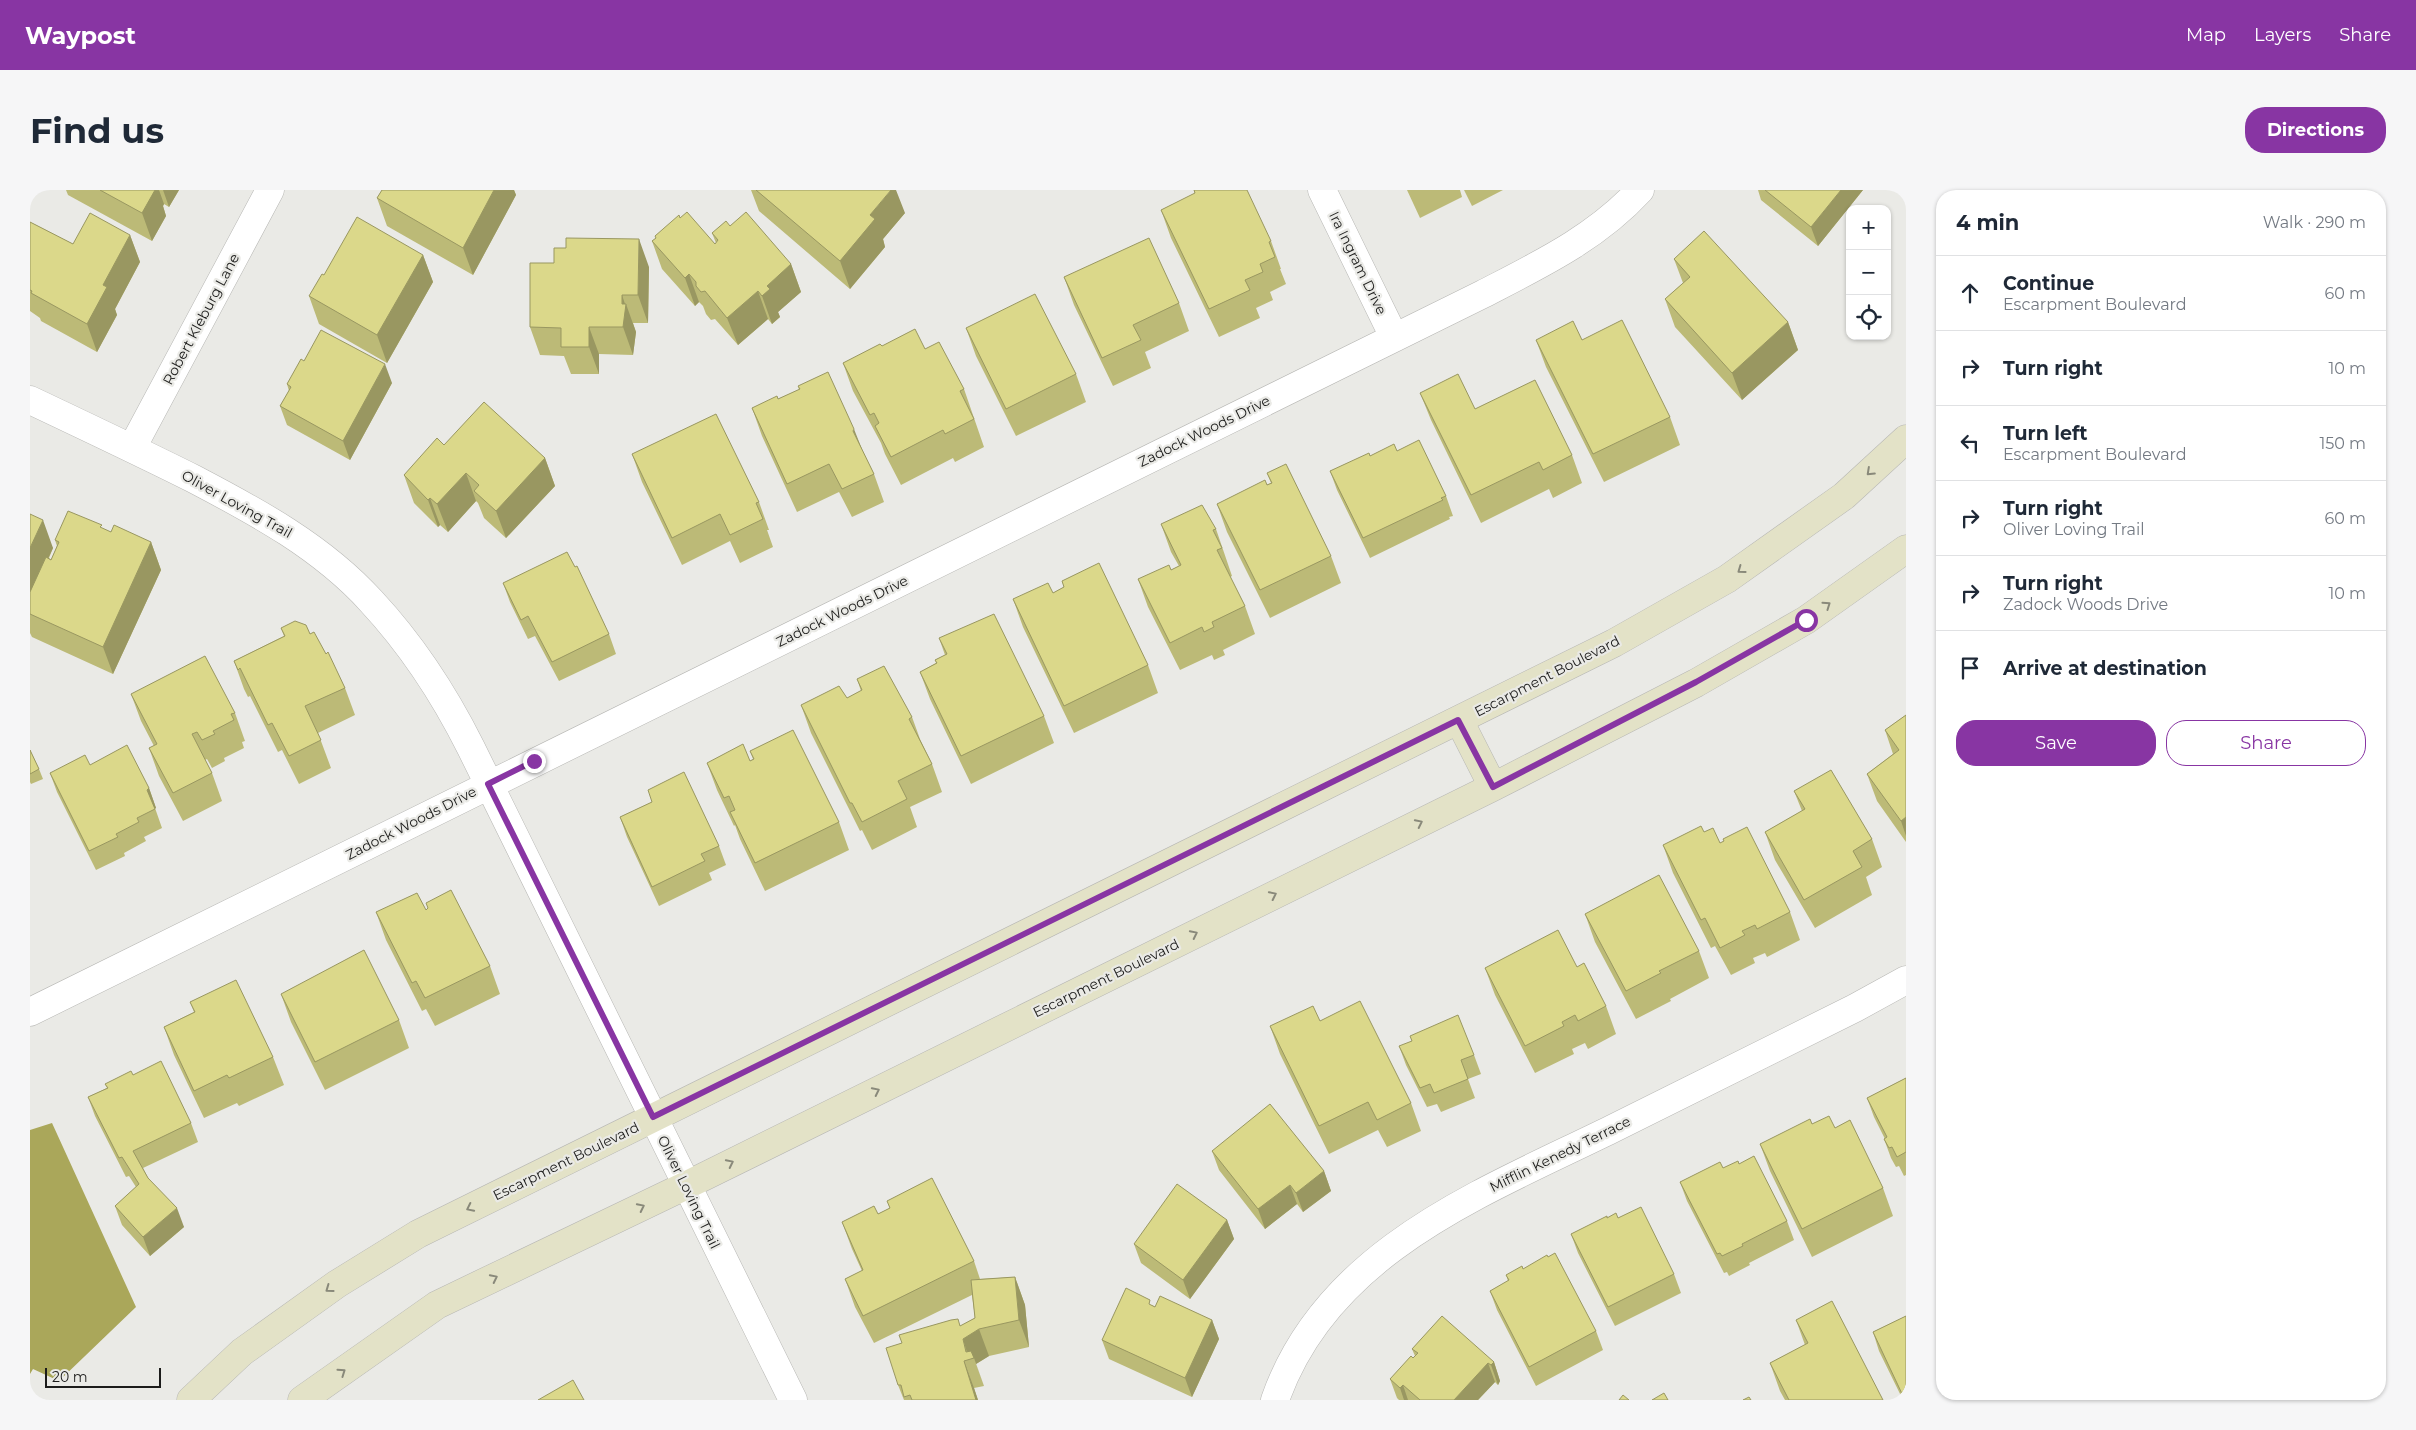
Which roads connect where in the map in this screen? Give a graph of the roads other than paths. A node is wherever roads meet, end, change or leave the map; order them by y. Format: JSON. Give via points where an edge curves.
{"nodes":[{"id":1,"x":270,"y":190,"type":"edge"},
{"id":2,"x":1322,"y":190,"type":"edge"},
{"id":3,"x":1640,"y":190,"type":"edge"},
{"id":4,"x":1394,"y":337,"type":"junction"},
{"id":5,"x":30,"y":400,"type":"edge"},
{"id":6,"x":1906,"y":439,"type":"edge"},
{"id":7,"x":132,"y":448,"type":"junction"},
{"id":8,"x":1906,"y":549,"type":"edge"},
{"id":9,"x":1458,"y":720,"type":"junction"},
{"id":10,"x":488,"y":784,"type":"junction"},
{"id":11,"x":1493,"y":787,"type":"junction"},
{"id":12,"x":1906,"y":980,"type":"edge"},
{"id":13,"x":30,"y":1012,"type":"edge"},
{"id":14,"x":653,"y":1117,"type":"junction"},
{"id":15,"x":686,"y":1185,"type":"junction"},
{"id":16,"x":191,"y":1400,"type":"edge"},
{"id":17,"x":302,"y":1400,"type":"edge"},
{"id":18,"x":793,"y":1400,"type":"edge"},
{"id":19,"x":1276,"y":1400,"type":"edge"}],
"edges":[{"from":1,"to":7,"type":"street","name":"Robert Kleburg Lane"},
{"from":2,"to":4,"type":"street","name":"Ira Ingram Drive"},
{"from":3,"to":4,"type":"street","name":"Zadock Woods Drive","via":[[1592,234],[1559,255]]},
{"from":4,"to":10,"type":"street","name":"Zadock Woods Drive"},
{"from":5,"to":7,"type":"street","name":"Oliver Loving Trail"},
{"from":6,"to":9,"type":"main road","name":"Escarpment Boulevard","one_way":true,"via":[[1844,496],[1727,579],[1614,643]]},
{"from":7,"to":10,"type":"street","name":"Oliver Loving Trail","via":[[246,506],[299,539],[370,599],[432,677]]},
{"from":11,"to":8,"type":"main road","name":"Escarpment Boulevard","one_way":true,"via":[[1696,682],[1806,620]]},
{"from":9,"to":11,"type":"main road"},
{"from":9,"to":14,"type":"main road","name":"Escarpment Boulevard"},
{"from":10,"to":13,"type":"street","name":"Zadock Woods Drive"},
{"from":10,"to":14,"type":"street","name":"Oliver Loving Trail"},
{"from":15,"to":11,"type":"main road","name":"Escarpment Boulevard","one_way":true},
{"from":12,"to":19,"type":"street","name":"Mifflin Kenedy Terrace","via":[[1484,1192],[1413,1231],[1356,1278],[1319,1318],[1297,1350]]},
{"from":14,"to":15,"type":"street","name":"Oliver Loving Trail"},
{"from":14,"to":16,"type":"main road","name":"Escarpment Boulevard","one_way":true,"via":[[418,1234],[337,1284],[242,1352]]},
{"from":17,"to":15,"type":"main road","name":"Escarpment Boulevard","one_way":true,"via":[[437,1305]]},
{"from":15,"to":18,"type":"street","name":"Oliver Loving Trail"}]}
